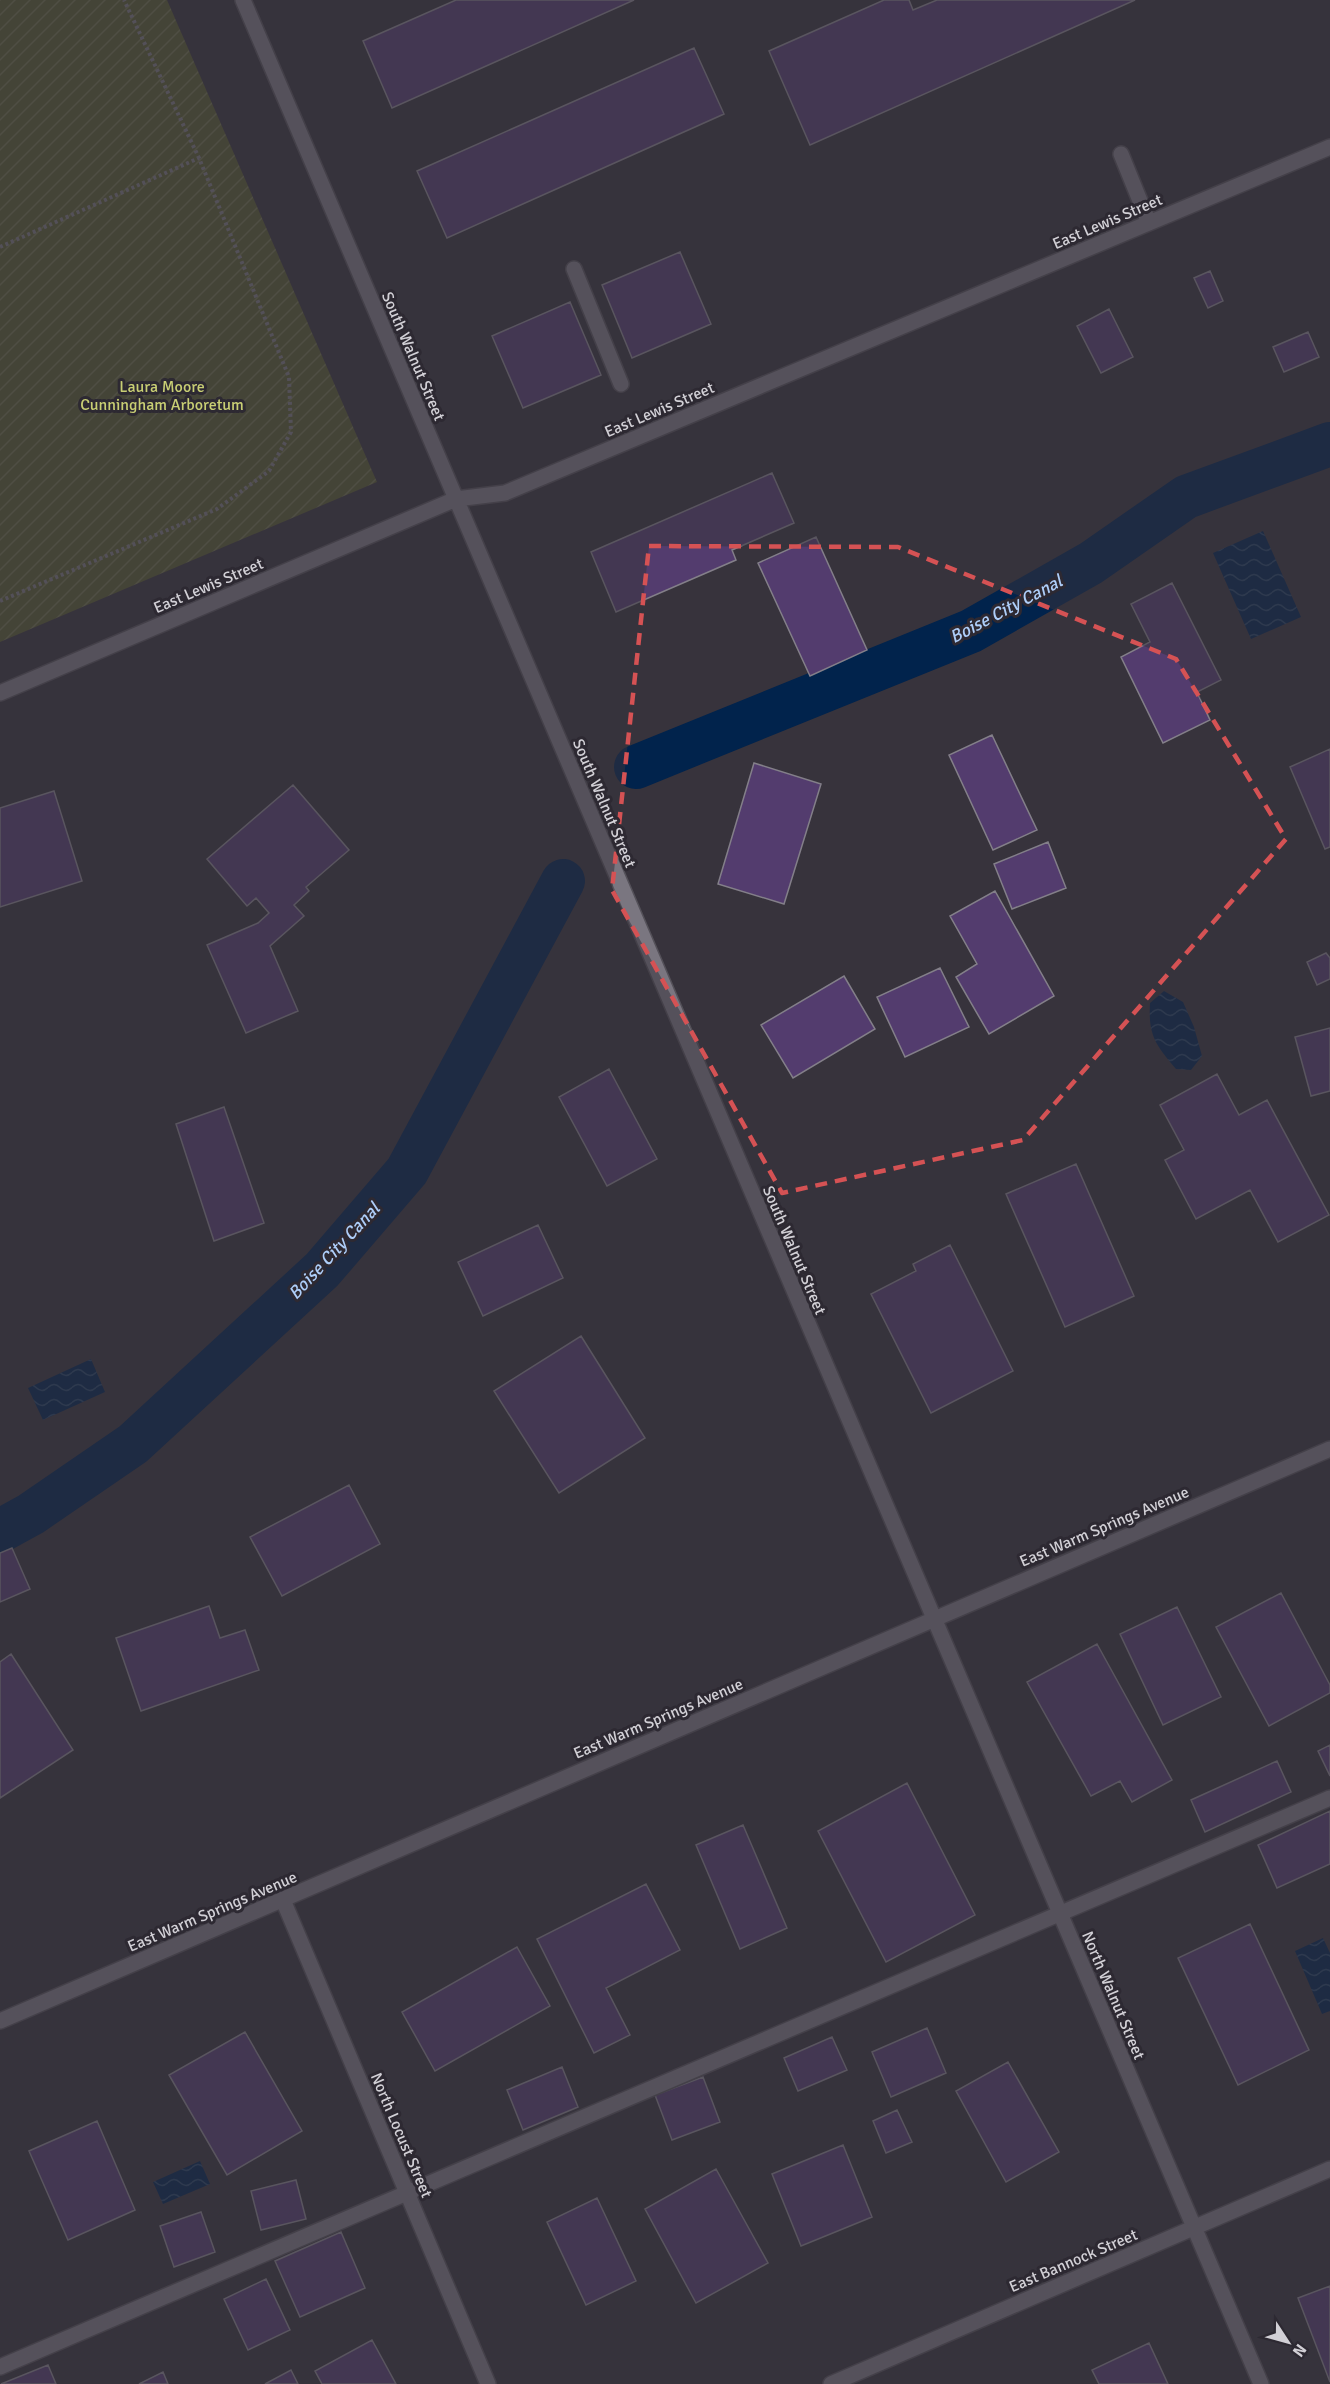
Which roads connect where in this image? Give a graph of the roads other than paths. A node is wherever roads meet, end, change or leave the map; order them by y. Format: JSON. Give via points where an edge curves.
{"nodes":[{"id":1,"x":243,"y":0,"type":"edge"},
{"id":2,"x":1330,"y":147,"type":"edge"},
{"id":3,"x":1121,"y":154,"type":"dead end"},
{"id":4,"x":1149,"y":223,"type":"junction"},
{"id":5,"x":574,"y":268,"type":"dead end"},
{"id":6,"x":621,"y":384,"type":"dead end"},
{"id":7,"x":456,"y":499,"type":"junction"},
{"id":8,"x":0,"y":693,"type":"edge"},
{"id":9,"x":1330,"y":1449,"type":"edge"},
{"id":10,"x":933,"y":1620,"type":"junction"},
{"id":11,"x":1330,"y":1798,"type":"edge"},
{"id":12,"x":283,"y":1900,"type":"junction"},
{"id":13,"x":1059,"y":1913,"type":"junction"},
{"id":14,"x":0,"y":2021,"type":"edge"},
{"id":15,"x":1330,"y":2169,"type":"edge"},
{"id":16,"x":407,"y":2193,"type":"junction"},
{"id":17,"x":1194,"y":2228,"type":"junction"},
{"id":18,"x":0,"y":2367,"type":"edge"},
{"id":19,"x":488,"y":2384,"type":"edge"},
{"id":20,"x":831,"y":2384,"type":"edge"},
{"id":21,"x":1261,"y":2384,"type":"edge"}],
"edges":[{"from":1,"to":7,"type":"street","name":"South Walnut Street"},
{"from":2,"to":4,"type":"street","name":"East Lewis Street"},
{"from":3,"to":4,"type":"street"},
{"from":4,"to":7,"type":"street","name":"East Lewis Street","via":[[505,493]]},
{"from":5,"to":6,"type":"street"},
{"from":7,"to":8,"type":"street","name":"East Lewis Street"},
{"from":7,"to":10,"type":"street","name":"South Walnut Street"},
{"from":9,"to":10,"type":"street","name":"East Warm Springs Avenue"},
{"from":10,"to":12,"type":"street","name":"East Warm Springs Avenue"},
{"from":10,"to":13,"type":"street","name":"North Walnut Street"},
{"from":11,"to":13,"type":"street"},
{"from":12,"to":14,"type":"street","name":"East Warm Springs Avenue"},
{"from":12,"to":16,"type":"street","name":"North Locust Street"},
{"from":13,"to":16,"type":"street"},
{"from":13,"to":17,"type":"street","name":"North Walnut Street"},
{"from":15,"to":17,"type":"street","name":"East Bannock Street"},
{"from":16,"to":18,"type":"street"},
{"from":16,"to":19,"type":"street","name":"North Locust Street"},
{"from":17,"to":20,"type":"street","name":"East Bannock Street"},
{"from":17,"to":21,"type":"street","name":"North Walnut Street"}]}
